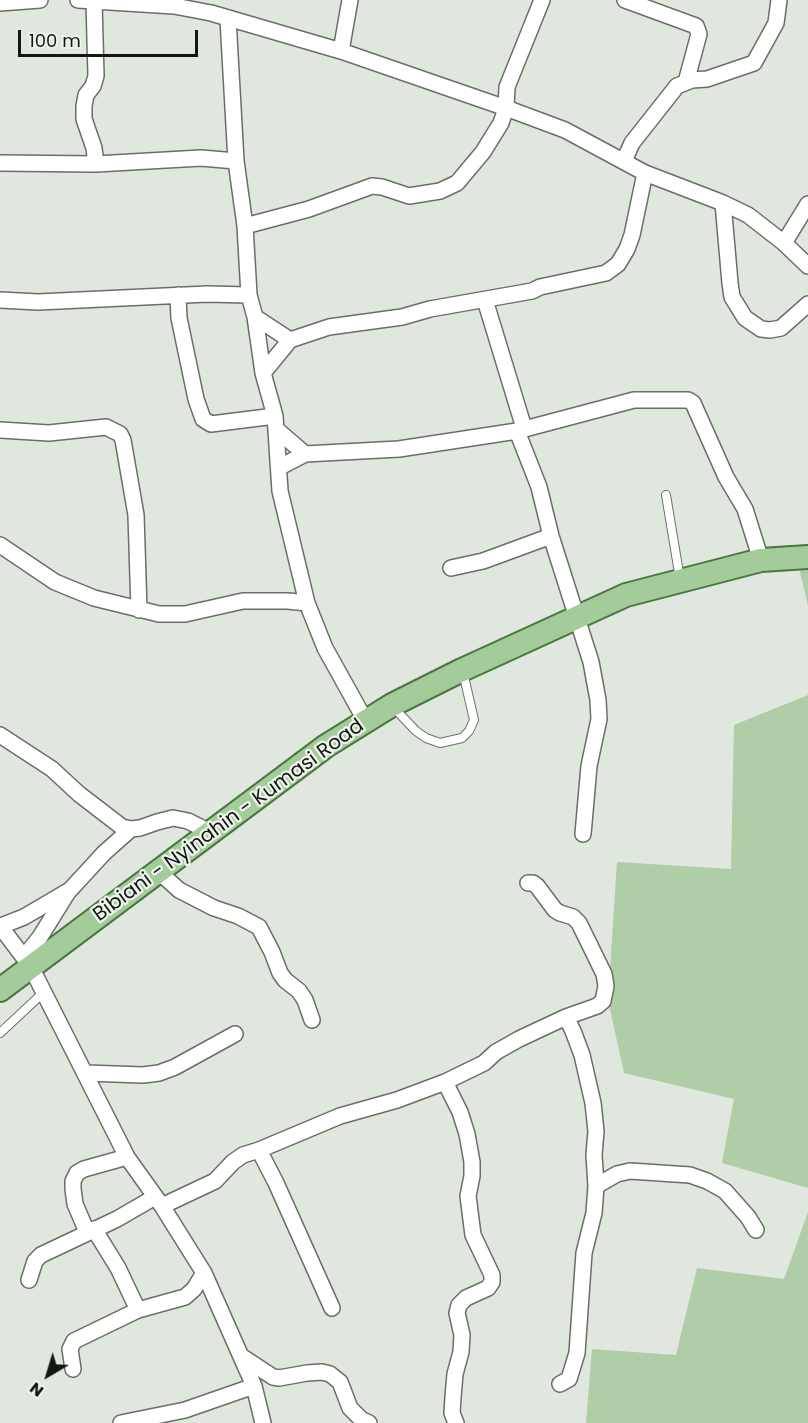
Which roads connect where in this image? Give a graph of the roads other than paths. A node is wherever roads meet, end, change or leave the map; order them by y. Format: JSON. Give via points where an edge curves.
{"nodes":[{"id":1,"x":40,"y":0,"type":"edge"},
{"id":2,"x":78,"y":0,"type":"edge"},
{"id":3,"x":350,"y":0,"type":"edge"},
{"id":4,"x":542,"y":0,"type":"edge"},
{"id":5,"x":625,"y":0,"type":"edge"},
{"id":6,"x":779,"y":0,"type":"edge"},
{"id":7,"x":94,"y":2,"type":"junction"},
{"id":8,"x":150,"y":2,"type":"edge"},
{"id":9,"x":0,"y":3,"type":"edge"},
{"id":10,"x":228,"y":19,"type":"junction"},
{"id":11,"x":341,"y":51,"type":"junction"},
{"id":12,"x":686,"y":82,"type":"junction"},
{"id":13,"x":506,"y":108,"type":"junction"},
{"id":14,"x":236,"y":161,"type":"junction"},
{"id":15,"x":624,"y":161,"type":"junction"},
{"id":16,"x":0,"y":163,"type":"edge"},
{"id":17,"x":96,"y":164,"type":"junction"},
{"id":18,"x":645,"y":172,"type":"junction"},
{"id":19,"x":723,"y":203,"type":"junction"},
{"id":20,"x":808,"y":204,"type":"edge"},
{"id":21,"x":245,"y":226,"type":"junction"},
{"id":22,"x":784,"y":243,"type":"junction"},
{"id":23,"x":808,"y":266,"type":"edge"},
{"id":24,"x":177,"y":295,"type":"junction"},
{"id":25,"x":249,"y":295,"type":"junction"},
{"id":26,"x":0,"y":300,"type":"edge"},
{"id":27,"x":486,"y":300,"type":"junction"},
{"id":28,"x":808,"y":304,"type":"edge"},
{"id":29,"x":255,"y":316,"type":"junction"},
{"id":30,"x":290,"y":340,"type":"junction"},
{"id":31,"x":263,"y":373,"type":"junction"},
{"id":32,"x":275,"y":422,"type":"junction"},
{"id":33,"x":520,"y":429,"type":"junction"},
{"id":34,"x":0,"y":430,"type":"edge"},
{"id":35,"x":305,"y":454,"type":"junction"},
{"id":36,"x":280,"y":467,"type":"junction"},
{"id":37,"x":666,"y":495,"type":"dead end"},
{"id":38,"x":551,"y":536,"type":"junction"},
{"id":39,"x":0,"y":545,"type":"edge"},
{"id":40,"x":808,"y":557,"type":"edge"},
{"id":41,"x":761,"y":560,"type":"junction"},
{"id":42,"x":451,"y":568,"type":"dead end"},
{"id":43,"x":680,"y":580,"type":"junction"},
{"id":44,"x":307,"y":603,"type":"junction"},
{"id":45,"x":139,"y":610,"type":"junction"},
{"id":46,"x":577,"y":617,"type":"junction"},
{"id":47,"x":462,"y":670,"type":"junction"},
{"id":48,"x":392,"y":705,"type":"junction"},
{"id":49,"x":365,"y":720,"type":"junction"},
{"id":50,"x":0,"y":735,"type":"edge"},
{"id":51,"x":131,"y":829,"type":"junction"},
{"id":52,"x":212,"y":833,"type":"junction"},
{"id":53,"x":583,"y":834,"type":"dead end"},
{"id":54,"x":159,"y":872,"type":"junction"},
{"id":55,"x":528,"y":883,"type":"dead end"},
{"id":56,"x":70,"y":890,"type":"junction"},
{"id":57,"x":1,"y":926,"type":"edge"},
{"id":58,"x":27,"y":962,"type":"junction"},
{"id":59,"x":0,"y":990,"type":"edge"},
{"id":60,"x":44,"y":992,"type":"junction"},
{"id":61,"x":566,"y":1017,"type":"junction"},
{"id":62,"x":312,"y":1020,"type":"dead end"},
{"id":63,"x":0,"y":1033,"type":"edge"},
{"id":64,"x":235,"y":1034,"type":"dead end"},
{"id":65,"x":86,"y":1073,"type":"junction"},
{"id":66,"x":445,"y":1082,"type":"junction"},
{"id":67,"x":259,"y":1150,"type":"junction"},
{"id":68,"x":127,"y":1157,"type":"junction"},
{"id":69,"x":596,"y":1186,"type":"junction"},
{"id":70,"x":159,"y":1202,"type":"junction"},
{"id":71,"x":756,"y":1230,"type":"dead end"},
{"id":72,"x":90,"y":1231,"type":"junction"},
{"id":73,"x":204,"y":1274,"type":"junction"},
{"id":74,"x":29,"y":1280,"type":"dead end"},
{"id":75,"x":332,"y":1308,"type":"dead end"},
{"id":76,"x":138,"y":1310,"type":"junction"},
{"id":77,"x":241,"y":1356,"type":"junction"},
{"id":78,"x":73,"y":1369,"type":"dead end"},
{"id":79,"x":560,"y":1384,"type":"dead end"},
{"id":80,"x":254,"y":1386,"type":"junction"},
{"id":81,"x":121,"y":1423,"type":"edge"},
{"id":82,"x":263,"y":1423,"type":"edge"},
{"id":83,"x":369,"y":1423,"type":"edge"},
{"id":84,"x":456,"y":1423,"type":"edge"}],
"edges":[{"from":1,"to":9,"type":"street"},
{"from":2,"to":7,"type":"street"},
{"from":3,"to":11,"type":"street"},
{"from":4,"to":13,"type":"street","via":[[507,87]]},
{"from":5,"to":12,"type":"street","via":[[696,26],[699,34]]},
{"from":6,"to":12,"type":"street","via":[[776,23],[753,64]]},
{"from":7,"to":8,"type":"street"},
{"from":7,"to":17,"type":"street","via":[[96,76],[86,95],[84,120]]},
{"from":8,"to":10,"type":"street"},
{"from":10,"to":11,"type":"street"},
{"from":10,"to":14,"type":"street"},
{"from":11,"to":13,"type":"street"},
{"from":12,"to":15,"type":"street","via":[[677,86],[648,122]]},
{"from":13,"to":15,"type":"street","via":[[566,130]]},
{"from":13,"to":21,"type":"street","via":[[483,152],[456,183],[440,191],[409,196],[372,186],[309,209]]},
{"from":14,"to":17,"type":"street","via":[[201,158]]},
{"from":14,"to":21,"type":"street"},
{"from":15,"to":18,"type":"street"},
{"from":16,"to":17,"type":"street"},
{"from":18,"to":19,"type":"street"},
{"from":18,"to":27,"type":"street","via":[[632,236],[612,269]]},
{"from":19,"to":22,"type":"street","via":[[747,215]]},
{"from":19,"to":28,"type":"street","via":[[732,297],[745,318],[760,329],[781,328]]},
{"from":20,"to":22,"type":"street"},
{"from":21,"to":25,"type":"street"},
{"from":22,"to":23,"type":"street"},
{"from":24,"to":25,"type":"street"},
{"from":24,"to":26,"type":"street","via":[[38,303]]},
{"from":24,"to":32,"type":"street","via":[[203,419],[211,424]]},
{"from":25,"to":29,"type":"street"},
{"from":27,"to":30,"type":"street","via":[[329,327]]},
{"from":27,"to":33,"type":"street"},
{"from":29,"to":30,"type":"street"},
{"from":29,"to":31,"type":"street"},
{"from":30,"to":31,"type":"street"},
{"from":31,"to":32,"type":"street"},
{"from":32,"to":35,"type":"street"},
{"from":32,"to":36,"type":"street"},
{"from":33,"to":35,"type":"street","via":[[399,449]]},
{"from":33,"to":38,"type":"street"},
{"from":33,"to":41,"type":"street","via":[[634,400],[688,400],[693,403],[745,510]]},
{"from":34,"to":45,"type":"street","via":[[49,433],[106,427],[120,434],[136,515]]},
{"from":35,"to":36,"type":"street"},
{"from":36,"to":44,"type":"street","via":[[280,491]]},
{"from":37,"to":43,"type":"lane"},
{"from":38,"to":42,"type":"street","via":[[483,561]]},
{"from":38,"to":46,"type":"street"},
{"from":39,"to":45,"type":"street","via":[[55,582]]},
{"from":40,"to":41,"type":"main road","name":"Bibiani - Nyinahin - Kumasi Road"},
{"from":41,"to":43,"type":"main road","name":"Bibiani - Nyinahin - Kumasi Road"},
{"from":43,"to":46,"type":"main road","name":"Bibiani - Nyinahin - Kumasi Road","via":[[626,595]]},
{"from":44,"to":45,"type":"street","via":[[243,601],[185,614]]},
{"from":44,"to":49,"type":"street","via":[[325,648]]},
{"from":46,"to":47,"type":"main road","name":"Bibiani - Nyinahin - Kumasi Road"},
{"from":46,"to":53,"type":"street","via":[[598,700]]},
{"from":47,"to":48,"type":"main road","name":"Bibiani - Nyinahin - Kumasi Road"},
{"from":47,"to":48,"type":"lane","via":[[474,720],[462,738],[440,743],[426,738]]},
{"from":48,"to":49,"type":"main road","name":"Bibiani - Nyinahin - Kumasi Road"},
{"from":49,"to":52,"type":"main road","name":"Bibiani - Nyinahin - Kumasi Road"},
{"from":50,"to":51,"type":"street"},
{"from":51,"to":52,"type":"street","via":[[173,818]]},
{"from":51,"to":56,"type":"street"},
{"from":52,"to":54,"type":"main road","name":"Bibiani - Nyinahin - Kumasi Road"},
{"from":54,"to":58,"type":"main road","name":"Bibiani - Nyinahin - Kumasi Road"},
{"from":54,"to":62,"type":"street","via":[[179,890],[259,927],[280,973],[299,991]]},
{"from":55,"to":61,"type":"street","via":[[537,886],[555,910],[579,923],[604,974],[606,986],[601,1004]]},
{"from":56,"to":57,"type":"street"},
{"from":56,"to":58,"type":"street"},
{"from":57,"to":58,"type":"street"},
{"from":58,"to":59,"type":"main road","name":"Bibiani - Nyinahin - Kumasi Road"},
{"from":58,"to":60,"type":"street"},
{"from":60,"to":63,"type":"lane"},
{"from":60,"to":65,"type":"street"},
{"from":61,"to":66,"type":"street"},
{"from":61,"to":69,"type":"street","via":[[582,1055],[593,1103]]},
{"from":64,"to":65,"type":"street","via":[[159,1073]]},
{"from":65,"to":68,"type":"street"},
{"from":66,"to":67,"type":"street","via":[[340,1116]]},
{"from":66,"to":84,"type":"street","via":[[460,1112],[470,1153],[472,1176],[468,1196],[473,1235],[492,1275],[488,1288],[466,1299],[457,1313],[462,1335],[453,1397]]},
{"from":67,"to":70,"type":"street","via":[[233,1162],[215,1181]]},
{"from":67,"to":75,"type":"street"},
{"from":68,"to":70,"type":"street"},
{"from":68,"to":72,"type":"street","via":[[77,1173],[73,1182],[75,1204]]},
{"from":69,"to":71,"type":"street","via":[[630,1171],[690,1175],[725,1191]]},
{"from":69,"to":79,"type":"street","via":[[584,1252],[577,1353],[569,1379]]},
{"from":70,"to":72,"type":"street"},
{"from":70,"to":73,"type":"street"},
{"from":72,"to":74,"type":"street","via":[[41,1255]]},
{"from":72,"to":76,"type":"street","via":[[118,1268]]},
{"from":73,"to":76,"type":"street","via":[[185,1297]]},
{"from":73,"to":77,"type":"street"},
{"from":76,"to":78,"type":"street","via":[[71,1344]]},
{"from":77,"to":80,"type":"street"},
{"from":77,"to":83,"type":"street","via":[[273,1377],[330,1374],[340,1382],[350,1408]]},
{"from":80,"to":81,"type":"street","via":[[185,1410]]},
{"from":80,"to":82,"type":"street"}]}
